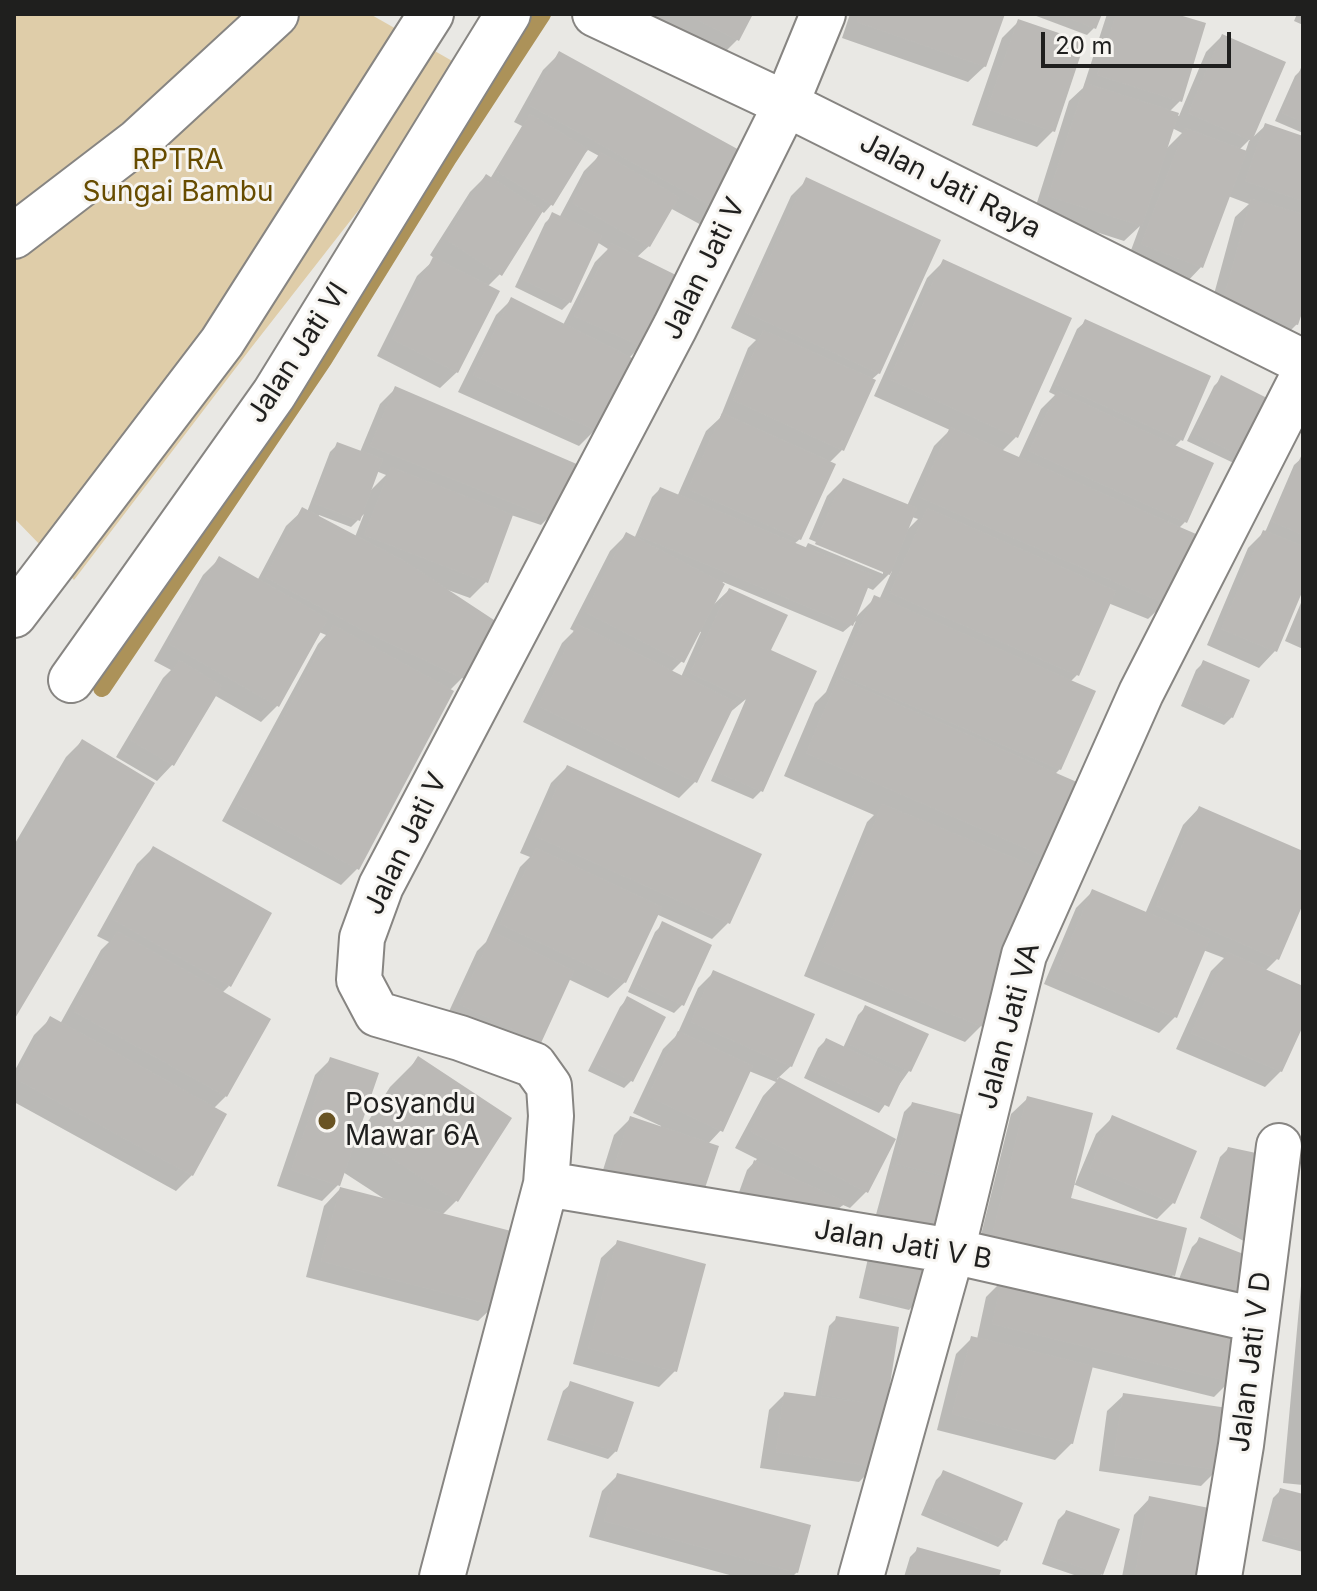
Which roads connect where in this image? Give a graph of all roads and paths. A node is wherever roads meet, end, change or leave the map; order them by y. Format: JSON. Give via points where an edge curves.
{"nodes":[{"id":1,"x":276,"y":14,"type":"edge"},
{"id":2,"x":431,"y":14,"type":"edge"},
{"id":3,"x":595,"y":14,"type":"edge"},
{"id":4,"x":823,"y":14,"type":"edge"},
{"id":5,"x":502,"y":24,"type":"edge"},
{"id":6,"x":776,"y":122,"type":"junction"},
{"id":7,"x":14,"y":236,"type":"edge"},
{"id":8,"x":1296,"y":384,"type":"edge"},
{"id":9,"x":14,"y":615,"type":"edge"},
{"id":10,"x":71,"y":680,"type":"dead end"},
{"id":11,"x":1279,"y":1146,"type":"dead end"},
{"id":12,"x":546,"y":1184,"type":"junction"},
{"id":13,"x":952,"y":1251,"type":"junction"},
{"id":14,"x":1256,"y":1320,"type":"junction"},
{"id":15,"x":442,"y":1577,"type":"edge"},
{"id":16,"x":861,"y":1577,"type":"edge"},
{"id":17,"x":1219,"y":1577,"type":"edge"}],
"edges":[{"from":1,"to":7,"type":"main road","via":[[138,141]]},
{"from":2,"to":9,"type":"main road","via":[[222,342]]},
{"from":3,"to":6,"type":"main road","name":"Jalan Jati Raya"},
{"from":4,"to":6,"type":"main road","name":"Jalan Jati V"},
{"from":5,"to":10,"type":"main road","name":"Jalan Jati VI","via":[[274,394]]},
{"from":6,"to":8,"type":"main road","name":"Jalan Jati Raya"},
{"from":6,"to":12,"type":"main road","name":"Jalan Jati V","via":[[668,341],[381,886],[362,938],[359,980],[377,1014],[534,1065],[549,1086]]},
{"from":8,"to":13,"type":"main road","name":"Jalan Jati VA","via":[[1141,693],[1024,955]]},
{"from":11,"to":14,"type":"main road","name":"Jalan Jati V D"},
{"from":12,"to":13,"type":"main road","name":"Jalan Jati V B"},
{"from":12,"to":15,"type":"main road","name":"Jalan Jati V"},
{"from":13,"to":14,"type":"main road","name":"Jalan Jati V B"},
{"from":13,"to":16,"type":"main road","name":"Jalan Jati VA"},
{"from":14,"to":17,"type":"main road","name":"Jalan Jati V D"}]}
